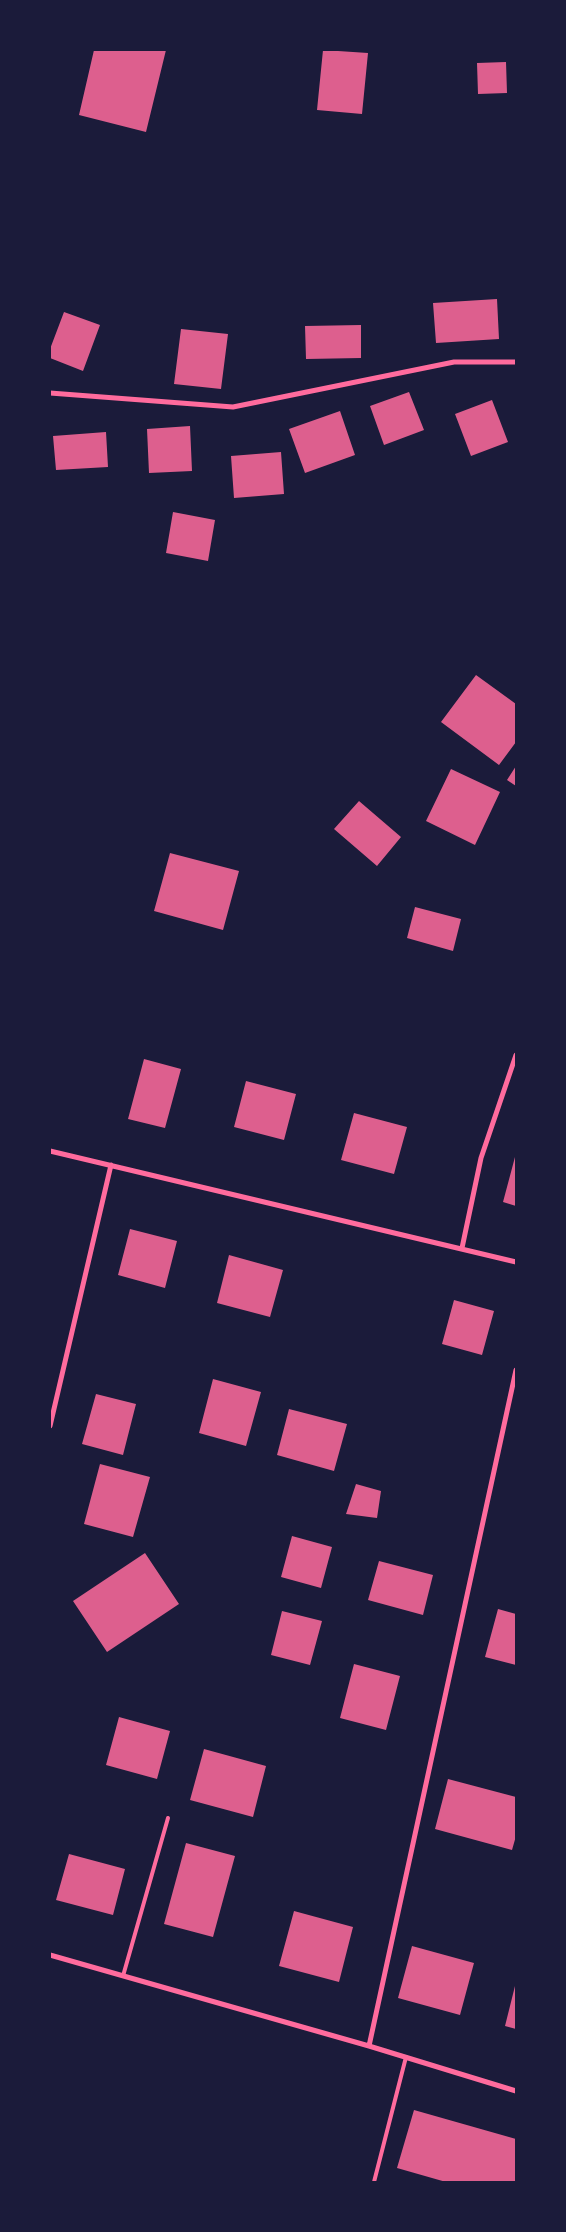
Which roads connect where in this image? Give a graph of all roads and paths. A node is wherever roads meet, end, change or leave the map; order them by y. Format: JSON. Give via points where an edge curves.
{"nodes":[{"id":1,"x":516,"y":362,"type":"edge"},
{"id":2,"x":50,"y":393,"type":"edge"},
{"id":3,"x":516,"y":1055,"type":"edge"},
{"id":4,"x":50,"y":1151,"type":"edge"},
{"id":5,"x":111,"y":1165,"type":"junction"},
{"id":6,"x":462,"y":1248,"type":"junction"},
{"id":7,"x":516,"y":1262,"type":"edge"},
{"id":8,"x":516,"y":1370,"type":"edge"},
{"id":9,"x":50,"y":1426,"type":"edge"},
{"id":10,"x":168,"y":1818,"type":"dead end"},
{"id":11,"x":50,"y":1955,"type":"edge"},
{"id":12,"x":123,"y":1976,"type":"junction"},
{"id":13,"x":369,"y":2046,"type":"junction"},
{"id":14,"x":406,"y":2057,"type":"junction"},
{"id":15,"x":516,"y":2091,"type":"edge"},
{"id":16,"x":374,"y":2182,"type":"edge"}],
"edges":[{"from":1,"to":2,"type":"street","via":[[454,362],[234,407]]},
{"from":3,"to":6,"type":"street","via":[[481,1158]]},
{"from":4,"to":5,"type":"street"},
{"from":5,"to":6,"type":"street"},
{"from":5,"to":9,"type":"street"},
{"from":6,"to":7,"type":"street"},
{"from":8,"to":13,"type":"street"},
{"from":10,"to":12,"type":"lane"},
{"from":11,"to":12,"type":"street"},
{"from":12,"to":13,"type":"street"},
{"from":13,"to":14,"type":"street"},
{"from":14,"to":15,"type":"street"},
{"from":14,"to":16,"type":"lane"}]}
